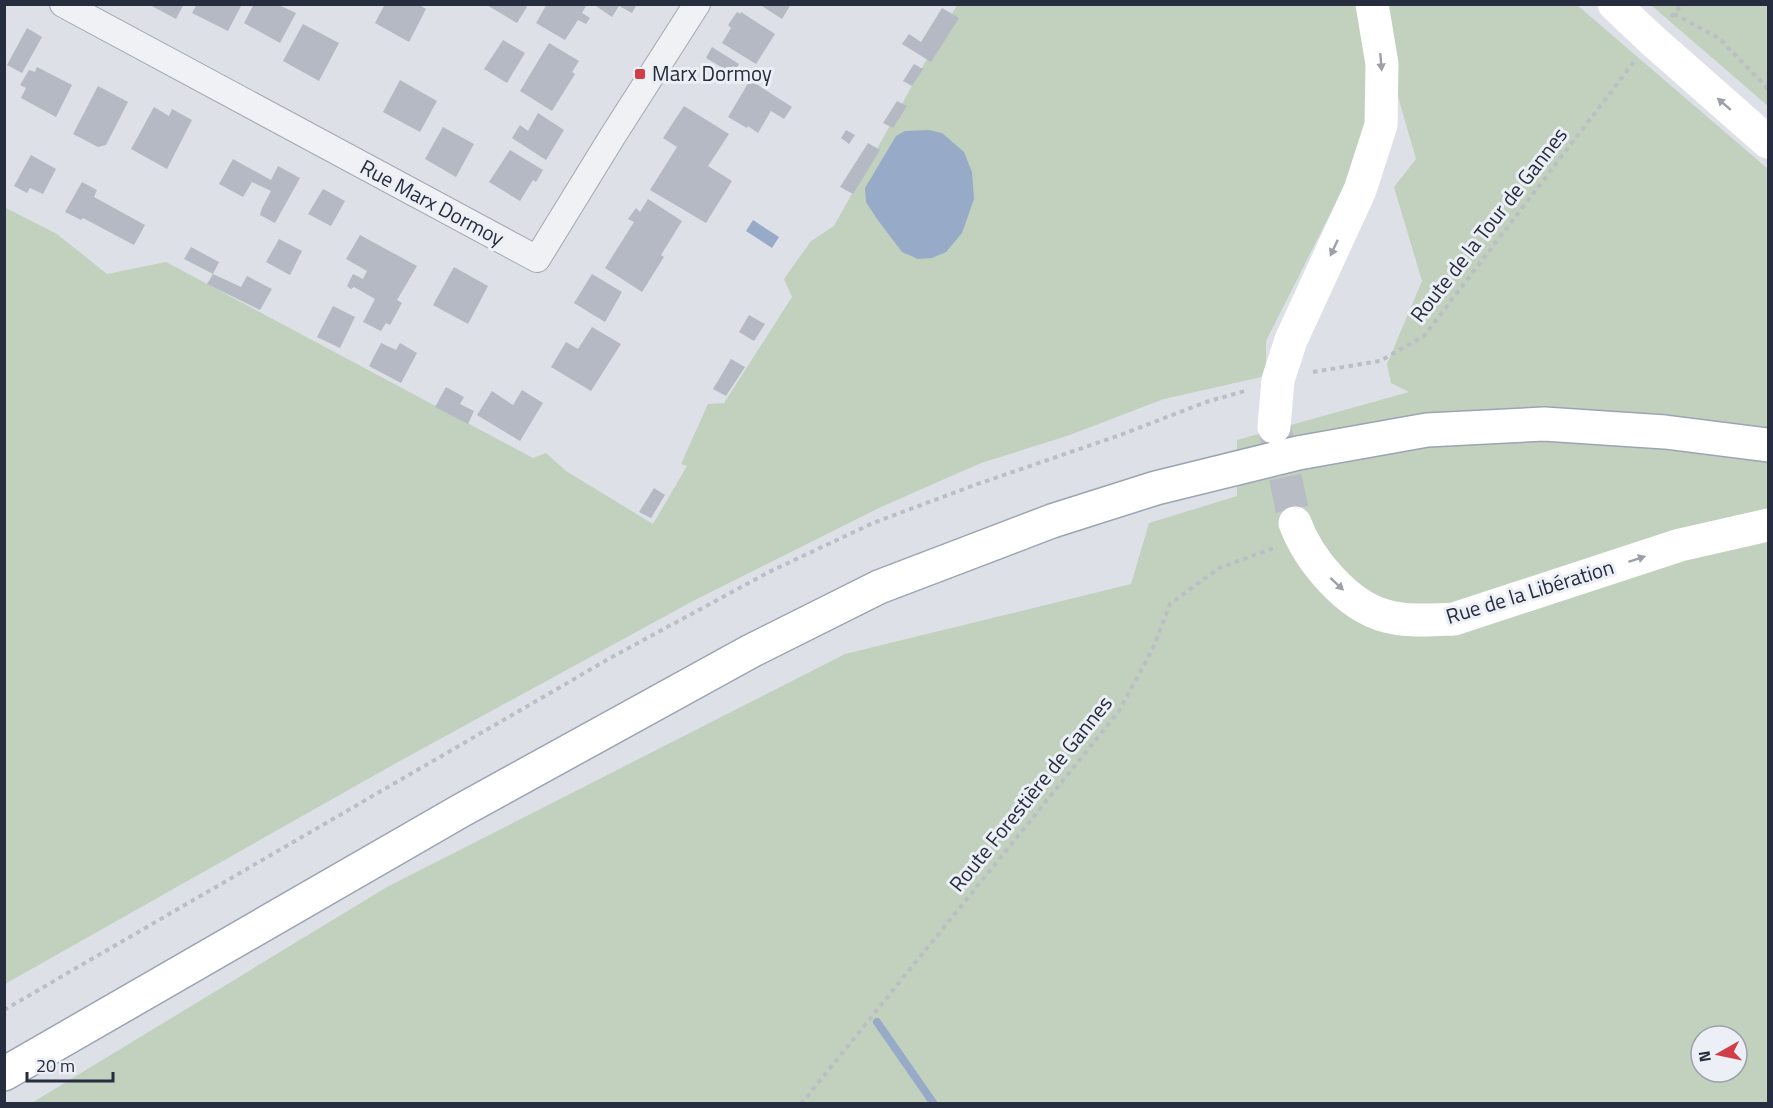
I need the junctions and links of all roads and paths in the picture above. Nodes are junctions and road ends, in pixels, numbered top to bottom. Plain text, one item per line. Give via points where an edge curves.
1 (63, 4) edge
2 (697, 4) edge
3 (1372, 4) edge
4 (1614, 4) edge
5 (1682, 4) edge
6 (1652, 40) junction
7 (1768, 89) edge
8 (1768, 142) edge
9 (1278, 380) junction
10 (1274, 427) tunnel mouth
11 (1768, 445) edge
12 (1768, 525) edge
13 (1298, 531) joint
14 (4, 1010) edge
15 (4, 1074) edge
16 (801, 1104) edge

1 - 2 street, Rue Marx Dormoy via 537,259
3 -> 9 main road via 1382,64 1381,125 1360,190 1291,340
4 - 6 main road
5 - 7 path via 1674,14 1719,38
8 -> 6 main road
6 - 9 path, Route de la Tour de Gannes via 1424,336 1380,361
9 - 10 main road
9 - 14 path, Route de la Tour de Gannes via 1206,402 873,523 769,572 612,657
11 - 15 main road via 1665,432 1544,424 1427,430 1298,453 1156,488 1052,521 879,587 751,651 462,810
13 -> 12 main road, Rue de la Libération via 1314,560 1362,606 1384,616 1417,621 1454,619 1680,545
13 - 16 path, Route Forestière de Gannes via 1219,568 1170,604 1153,648 1119,711

